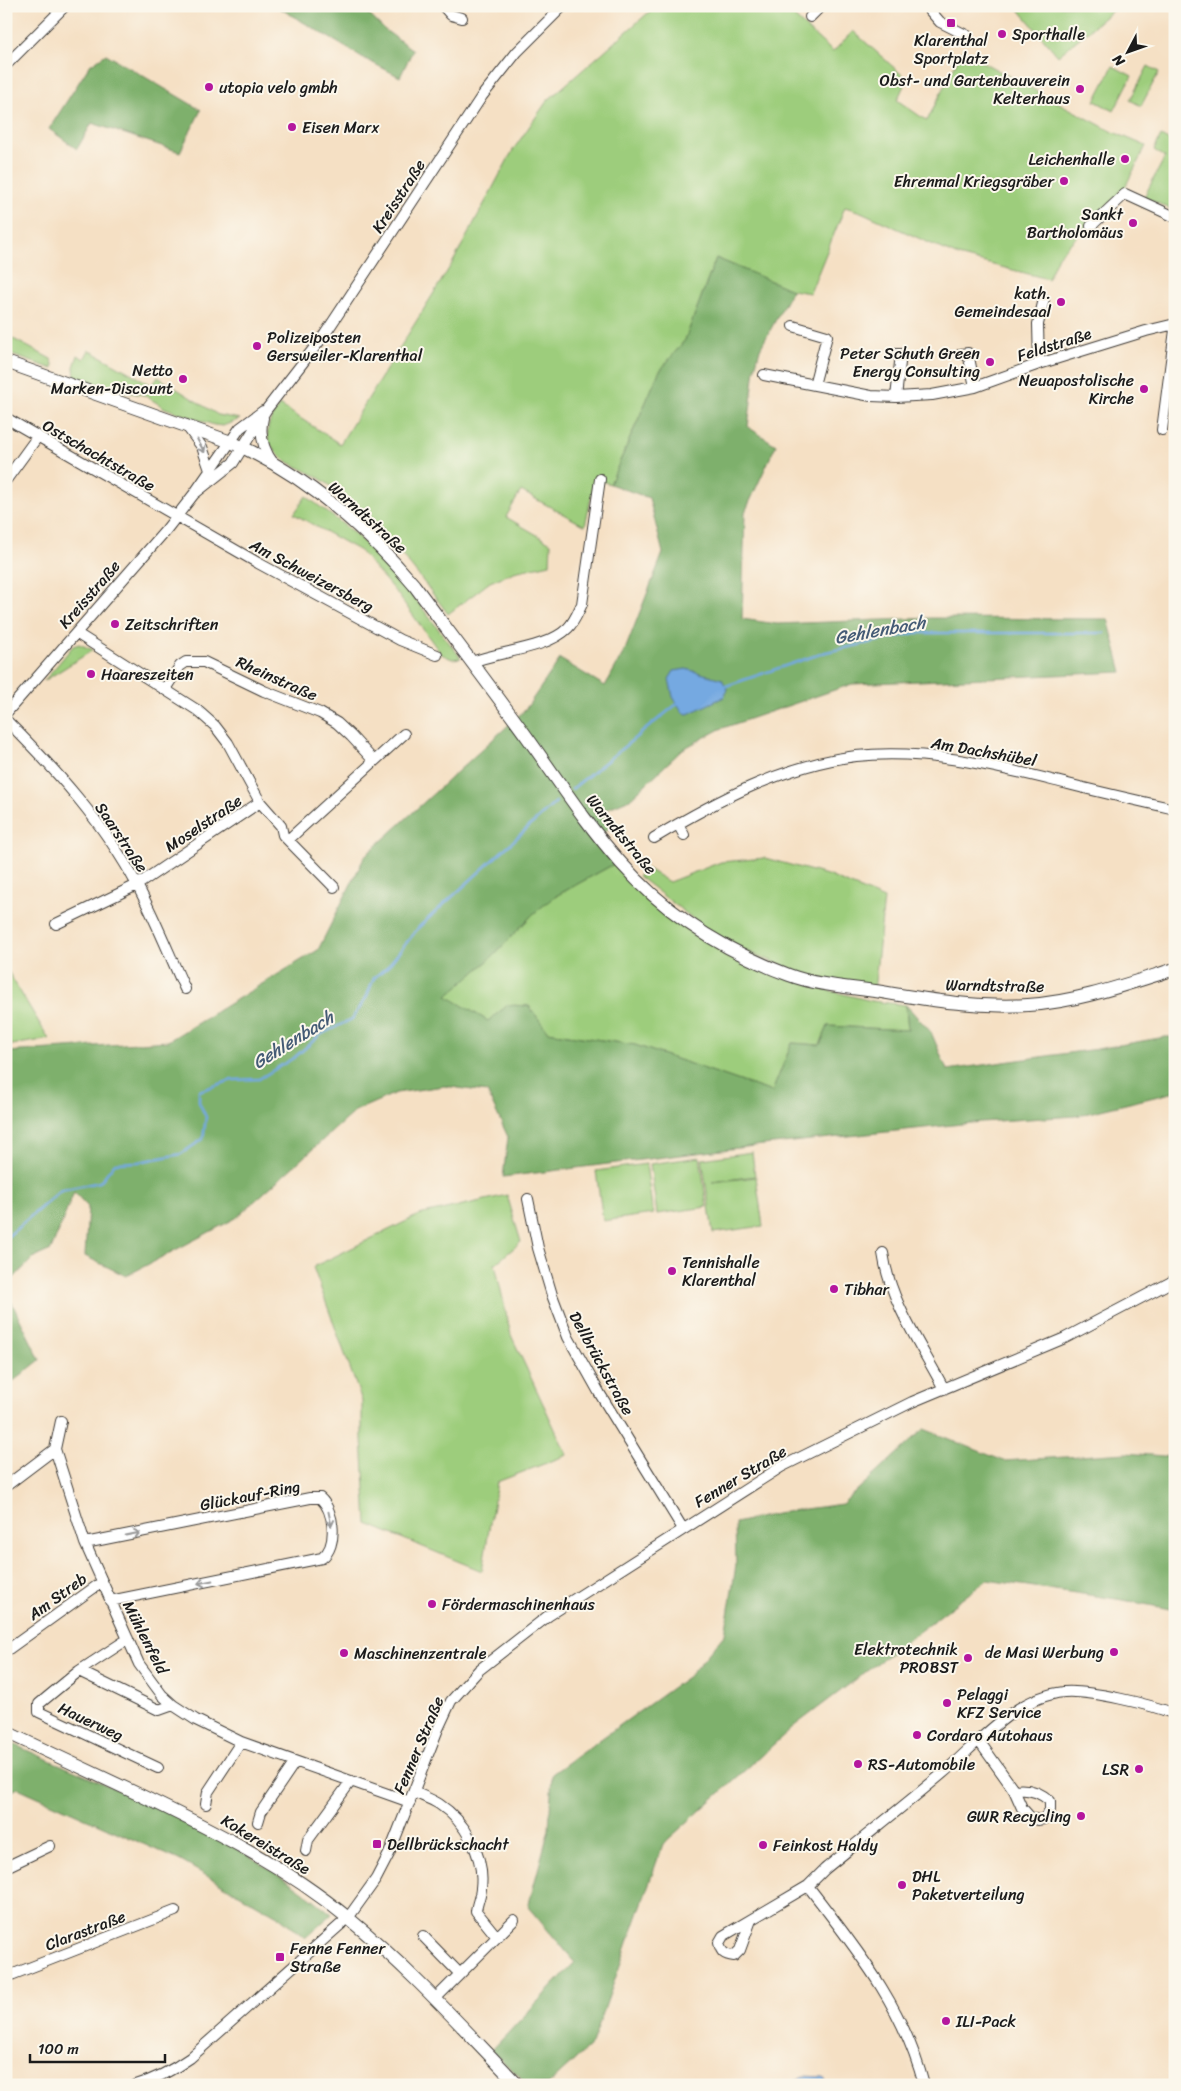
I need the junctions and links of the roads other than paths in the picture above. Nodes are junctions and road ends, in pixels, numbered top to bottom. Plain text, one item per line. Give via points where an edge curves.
1 (443, 6) edge
2 (563, 6) edge
3 (821, 6) edge
4 (926, 6) edge
5 (62, 7) edge
6 (462, 18) dead end
7 (810, 18) dead end
8 (968, 36) dead end
9 (6, 65) edge
10 (1175, 217) edge
11 (1091, 226) dead end
12 (1044, 299) dead end
13 (1175, 324) edge
14 (793, 326) dead end
15 (1175, 330) edge
16 (894, 354) dead end
17 (961, 354) dead end
18 (6, 362) edge
19 (1039, 364) junction
20 (764, 375) dead end
21 (814, 385) junction
22 (974, 387) junction
23 (896, 397) junction
24 (265, 411) junction
25 (6, 418) edge
26 (185, 425) junction
27 (1162, 430) dead end
28 (38, 436) junction
29 (237, 444) junction
30 (273, 464) junction
31 (210, 470) junction
32 (600, 479) dead end
33 (6, 480) edge
34 (194, 494) junction
35 (175, 517) junction
36 (76, 633) junction
37 (437, 655) dead end
38 (472, 662) junction
39 (165, 689) junction
40 (6, 713) edge
41 (6, 720) edge
42 (404, 734) dead end
43 (374, 761) junction
44 (260, 802) junction
45 (1175, 809) edge
46 (678, 824) junction
47 (684, 835) dead end
48 (654, 838) dead end
49 (288, 840) junction
50 (137, 885) junction
51 (334, 887) dead end
52 (56, 924) dead end
53 (1175, 969) edge
54 (185, 989) dead end
55 (528, 1199) dead end
56 (883, 1253) dead end
57 (1175, 1280) edge
58 (944, 1389) junction
59 (61, 1421) dead end
60 (55, 1449) junction
61 (6, 1486) edge
62 (683, 1528) junction
63 (86, 1543) junction
64 (102, 1582) junction
65 (110, 1601) junction
66 (128, 1639) junction
67 (6, 1651) edge
68 (79, 1671) junction
69 (173, 1705) junction
70 (1175, 1714) edge
71 (6, 1732) edge
72 (979, 1741) junction
73 (241, 1742) junction
74 (295, 1762) junction
75 (158, 1768) dead end
76 (351, 1781) junction
77 (1014, 1790) dead end
78 (412, 1797) junction
79 (206, 1804) dead end
80 (258, 1822) dead end
81 (50, 1846) dead end
82 (306, 1851) dead end
83 (6, 1868) edge
84 (808, 1886) junction
85 (175, 1910) dead end
86 (348, 1918) junction
87 (514, 1920) dead end
88 (751, 1920) dead end
89 (423, 1936) dead end
90 (497, 1937) junction
91 (460, 1974) junction
92 (6, 1977) edge
93 (439, 1995) dead end
94 (136, 2085) edge
95 (518, 2085) edge
96 (924, 2085) edge

1 - 6 street via 451,16
2 - 24 street, Kreisstraße via 517,52 482,96 330,328
3 - 7 street
4 - 8 street via 940,22
5 - 9 street
10 - 11 street via 1125,194
12 - 19 street via 1038,324
13 - 19 street, Feldstraße
14 - 21 street via 827,336
15 - 27 street
16 - 23 street via 901,354
17 - 22 street via 968,353
18 - 26 main road, Warndtstraße
19 - 22 street, Feldstraße
20 - 21 street, Feldstraße
21 - 23 street, Feldstraße via 871,396
22 - 23 street, Feldstraße via 932,395
24 - 29 street, Kreisstraße via 240,428
24 - 30 street via 261,436
25 - 28 street, Ostschachtstraße
26 - 29 main road, Warndtstraße
26 -> 31 street via 202,446
28 - 33 street
28 - 35 street, Ostschachtstraße
29 - 30 main road, Warndtstraße
29 - 31 street, Kreisstraße
29 - 34 street, Kreisstraße via 233,463
30 - 38 main road, Warndtstraße via 325,499 393,560
31 - 34 street, Kreisstraße
32 - 38 street via 582,604 577,616 568,628 545,641
34 - 35 street, Kreisstraße
35 - 36 street, Kreisstraße
35 - 37 street, Am Schweizersberg via 400,640
36 - 39 street
36 - 40 street, Kreisstraße
38 - 53 main road, Warndtstraße via 622,864 660,901 683,918 717,942 752,960 816,984 959,1004 1053,1002 1108,990
39 - 43 street, Rheinstraße via 180,666 186,662 204,662 320,713 337,723
39 - 44 street via 215,726 228,743
41 - 50 street, Saarstraße via 92,816
42 - 43 street
43 - 49 street
44 - 49 street via 281,826
44 - 50 street, Moselstraße
45 - 46 street, Am Dachshübel via 968,760 929,755 882,755 820,762 773,777 739,791
46 - 47 street
46 - 48 street, Am Dachshübel
49 - 51 street
50 - 52 street, Moselstraße
50 - 54 street, Saarstraße
55 - 62 street, Dellbrückstraße via 549,1286 568,1337
56 - 58 street via 889,1284
57 - 58 street, Fenner Straße via 1065,1338
58 - 62 street, Fenner Straße via 781,1467
59 - 60 street
60 - 61 street
60 - 63 street, Mühlenfeld
62 - 78 street, Fenner Straße via 548,1616 469,1678 444,1713
63 - 64 street, Mühlenfeld
63 -> 65 street, Glückauf-Ring via 310,1498 320,1498 325,1502 330,1515 332,1541 328,1553 322,1558
64 - 65 street, Mühlenfeld
64 - 67 street, Am Streb
65 - 66 street, Mühlenfeld
66 - 68 street, Hauerweg
66 - 69 street, Mühlenfeld via 148,1679
68 - 69 street via 159,1710
68 - 75 street, Hauerweg via 39,1704 38,1712
69 - 73 street, Mühlenfeld
70 - 72 street via 1088,1693 1063,1692 1037,1699 1016,1710
71 - 86 main road, Kokereistraße via 258,1855
72 - 77 street
72 - 84 street
73 - 74 street, Mühlenfeld
73 - 79 street via 208,1792
74 - 76 street, Mühlenfeld
74 - 80 street via 261,1812
76 - 78 street, Mühlenfeld
76 - 82 street via 308,1840
78 - 86 street, Fenner Straße via 376,1879
78 - 90 street, Mühlenfeld via 438,1803 464,1828 476,1850 481,1873 476,1911
81 - 83 street
84 - 88 street
84 - 96 street via 892,2002 910,2040
85 - 92 street, Clarastraße
86 - 94 street, Fenner Straße via 190,2058 157,2078
86 - 95 main road, Kokereistraße via 392,1957
87 - 90 street
89 - 91 street
90 - 91 street
91 - 93 street

